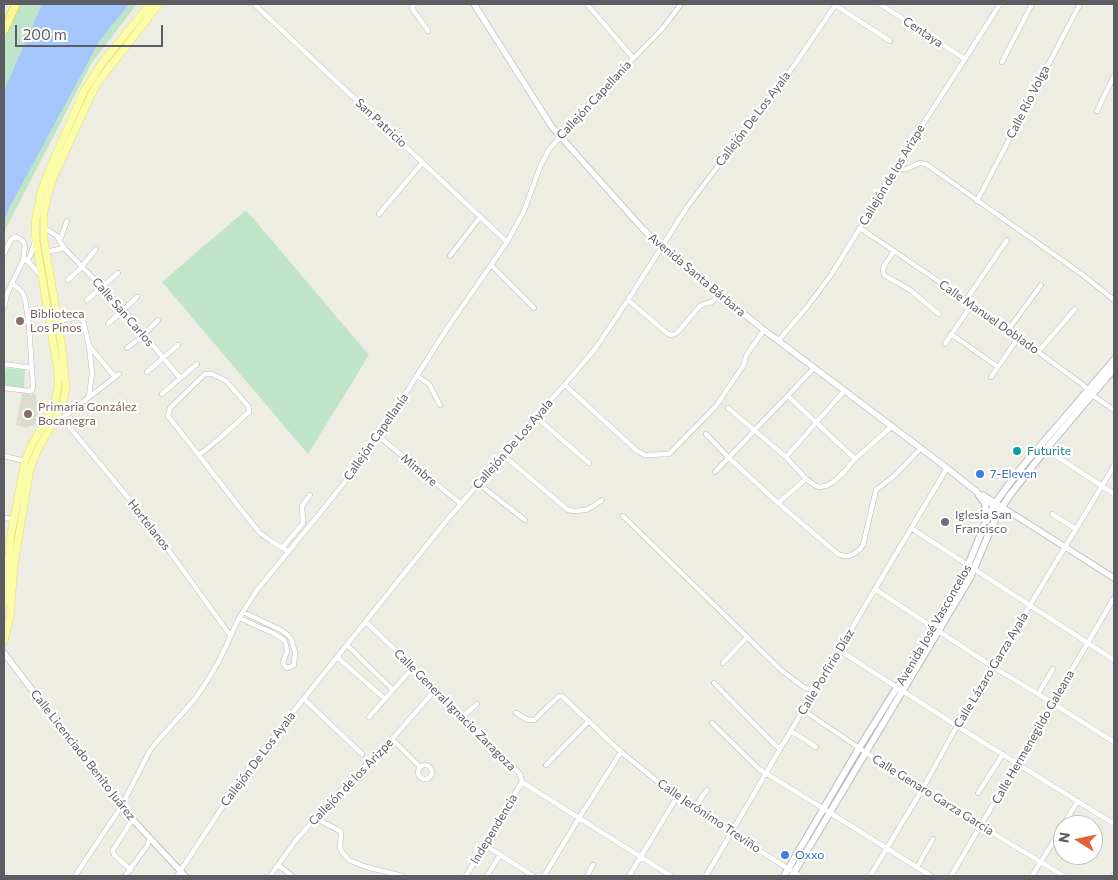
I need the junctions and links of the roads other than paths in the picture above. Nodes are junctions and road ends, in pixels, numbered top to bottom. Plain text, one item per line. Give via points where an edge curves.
1 (16, 4) edge
2 (150, 4) edge
3 (159, 4) edge
4 (254, 4) edge
5 (414, 4) edge
6 (474, 4) edge
7 (587, 4) edge
8 (681, 4) edge
9 (836, 4) edge
10 (880, 4) edge
11 (1000, 4) edge
12 (1032, 4) edge
13 (1080, 4) edge
14 (4, 30) edge
15 (428, 31) dead end
16 (890, 41) dead end
17 (634, 58) junction
18 (965, 59) junction
19 (1002, 62) dead end
20 (1114, 76) edge
21 (1097, 111) dead end
22 (560, 136) junction
23 (422, 163) junction
24 (894, 169) junction
25 (977, 200) junction
26 (379, 214) dead end
27 (480, 217) junction
28 (67, 221) dead end
29 (860, 228) junction
30 (43, 229) junction
31 (60, 240) junction
32 (1007, 240) dead end
33 (36, 241) junction
34 (507, 242) junction
35 (64, 248) junction
36 (662, 248) junction
37 (96, 249) dead end
38 (894, 251) junction
39 (45, 253) junction
40 (4, 254) edge
41 (450, 256) dead end
42 (25, 260) junction
43 (82, 266) junction
44 (492, 266) junction
45 (118, 273) dead end
46 (41, 276) junction
47 (68, 280) dead end
48 (12, 283) junction
49 (1041, 284) dead end
50 (102, 287) junction
51 (719, 294) junction
52 (137, 297) dead end
53 (87, 300) dead end
54 (628, 300) junction
55 (966, 300) junction
56 (1114, 300) edge
57 (972, 304) junction
58 (4, 307) edge
59 (534, 308) dead end
60 (123, 309) junction
61 (1075, 309) dead end
62 (938, 314) dead end
63 (158, 320) dead end
64 (58, 321) junction
65 (108, 324) dead end
66 (764, 330) junction
67 (1008, 330) junction
68 (951, 334) junction
69 (144, 335) junction
70 (1018, 338) junction
71 (778, 341) junction
72 (945, 344) dead end
73 (178, 345) dead end
74 (89, 346) junction
75 (128, 348) dead end
76 (1038, 352) junction
77 (163, 358) junction
78 (1114, 360) edge
79 (4, 364) edge
80 (197, 364) dead end
81 (998, 367) junction
82 (32, 368) junction
83 (814, 368) junction
84 (1114, 369) edge
85 (147, 372) dead end
86 (120, 374) dead end
87 (417, 376) junction
88 (115, 377) junction
89 (990, 377) dead end
90 (180, 378) junction
91 (565, 385) junction
92 (4, 388) edge
93 (844, 391) junction
94 (1090, 392) junction
95 (162, 394) dead end
96 (788, 396) junction
97 (90, 397) junction
98 (440, 405) dead end
99 (728, 408) dead end
100 (1114, 410) edge
101 (536, 417) junction
102 (59, 418) junction
103 (817, 423) junction
104 (891, 427) junction
105 (755, 431) junction
106 (706, 434) dead end
107 (377, 435) junction
108 (1043, 447) junction
109 (920, 449) junction
110 (199, 455) junction
111 (503, 455) junction
112 (4, 456) edge
113 (786, 457) junction
114 (729, 458) junction
115 (855, 459) junction
116 (24, 461) junction
117 (589, 463) dead end
118 (1114, 466) edge
119 (947, 468) junction
120 (715, 472) dead end
121 (806, 479) junction
122 (479, 484) junction
123 (1102, 485) junction
124 (978, 493) junction
125 (1114, 494) edge
126 (310, 495) dead end
127 (602, 500) dead end
128 (778, 502) junction
129 (461, 504) junction
130 (995, 504) junction
131 (1002, 508) junction
132 (1052, 514) dead end
133 (623, 516) dead end
134 (4, 518) edge
135 (14, 519) junction
136 (525, 520) dead end
137 (987, 520) junction
138 (911, 528) junction
139 (1076, 529) junction
140 (1065, 547) junction
141 (282, 548) junction
142 (289, 552) junction
143 (6, 560) edge
144 (971, 568) junction
145 (1114, 578) edge
146 (875, 588) junction
147 (1114, 598) edge
148 (4, 603) edge
149 (1030, 606) junction
150 (243, 612) junction
151 (239, 618) junction
152 (258, 622) junction
153 (366, 622) junction
154 (936, 629) junction
155 (230, 635) junction
156 (747, 637) junction
157 (4, 641) edge
158 (1088, 643) junction
159 (346, 645) junction
160 (839, 650) junction
161 (4, 653) edge
162 (337, 657) junction
163 (1114, 660) edge
164 (723, 663) dead end
165 (993, 667) junction
166 (1053, 669) dead end
167 (408, 673) dead end
168 (714, 683) dead end
169 (436, 689) junction
170 (899, 689) junction
171 (393, 690) junction
172 (816, 690) junction
173 (1038, 694) junction
174 (304, 699) junction
175 (385, 699) junction
176 (1052, 703) junction
177 (477, 704) dead end
178 (803, 710) junction
179 (516, 713) dead end
180 (369, 717) dead end
181 (462, 717) junction
182 (590, 721) junction
183 (712, 723) dead end
184 (957, 726) junction
185 (791, 730) junction
186 (392, 739) junction
187 (1114, 741) edge
188 (816, 747) dead end
189 (780, 749) junction
190 (862, 750) junction
191 (621, 752) junction
192 (362, 754) dead end
193 (1003, 754) junction
194 (1018, 764) junction
195 (546, 765) dead end
196 (420, 767) dead end
197 (766, 773) junction
198 (522, 782) junction
199 (923, 788) junction
200 (707, 790) dead end
201 (978, 793) dead end
202 (677, 797) junction
203 (1078, 801) junction
204 (121, 807) junction
205 (694, 808) junction
206 (827, 811) junction
207 (1069, 815) edge
208 (315, 818) junction
209 (579, 818) junction
210 (133, 819) junction
211 (1114, 824) edge
212 (981, 826) junction
213 (730, 832) junction
214 (150, 838) junction
215 (933, 839) dead end
216 (1053, 841) edge
217 (485, 845) junction
218 (886, 848) junction
219 (500, 855) junction
220 (641, 857) junction
221 (1040, 862) junction
222 (278, 865) junction
223 (593, 865) dead end
224 (916, 867) junction
225 (131, 870) junction
226 (793, 874) edge
227 (181, 875) edge
228 (291, 875) edge
229 (75, 876) edge
230 (125, 876) edge
231 (270, 876) edge
232 (402, 876) edge
233 (466, 876) edge
234 (488, 876) edge
235 (533, 876) edge
236 (544, 876) edge
237 (587, 876) edge
238 (629, 876) edge
239 (671, 876) edge
240 (706, 876) edge
241 (784, 876) edge
242 (870, 876) edge
243 (931, 876) edge
244 (952, 876) edge
245 (1032, 876) edge
246 (1064, 876) edge

1 - 14 highway
2 - 33 main road via 102,63 84,91 41,192 35,224
3 - 30 main road via 91,95 54,176
4 - 23 street, San Patricio
5 - 15 street via 412,8
6 - 22 street, Avenida Santa Bárbara
7 - 17 street
8 - 17 street, Callejón Capellanía
9 - 16 street
9 - 36 street, Callejón De Los Ayala via 793,67 696,195
10 - 18 street, Centaya
11 - 18 street, Callejón de los Arizpe
12 - 19 street
13 - 25 street, Calle Río Volga
17 - 22 street, Callejón Capellanía
18 - 24 street, Callejón de los Arizpe
20 - 21 street
22 - 34 street, Callejón Capellanía via 544,158 524,211
22 - 36 street, Avenida Santa Bárbara
23 - 26 street
23 - 27 street, San Patricio
24 - 25 street via 924,163
24 - 29 street, Callejón de los Arizpe
25 - 56 street
27 - 34 street, San Patricio
27 - 41 street
28 - 31 street
29 - 38 street, Calle Manuel Doblado
29 - 71 street, Callejón de los Arizpe via 817,295
30 - 31 street via 54,233
30 - 39 main road
31 - 35 street, Calle San Carlos
32 - 55 street
33 - 42 street
33 - 46 main road
34 - 44 street, Callejón Capellanía
35 - 39 street
35 - 43 street, Calle San Carlos
36 - 51 street, Avenida Santa Bárbara
36 - 54 street, Callejón De Los Ayala
37 - 43 street
38 - 55 street, Calle Manuel Doblado
38 - 62 street via 884,266 884,275 910,290
39 - 64 main road
40 - 42 street via 13,238 20,238 24,244
42 - 46 street
42 - 48 street
43 - 47 street
43 - 50 street, Calle San Carlos
44 - 59 street
44 - 87 street, Callejón Capellanía
45 - 50 street
46 - 116 main road via 58,387 50,413
48 - 58 street
48 - 82 street via 25,299
49 - 67 street
50 - 53 street
50 - 60 street, Calle San Carlos
51 - 54 street via 712,302 700,306 672,335
51 - 66 street, Avenida Santa Bárbara
52 - 60 street
54 - 91 street, Callejón De Los Ayala via 595,349
55 - 57 street, Calle Manuel Doblado
57 - 67 street, Calle Manuel Doblado
57 - 68 street
60 - 65 street
60 - 69 street, Calle San Carlos
61 - 76 street
63 - 69 street
64 - 74 street via 81,318
64 - 102 main road via 66,387
66 - 71 street, Avenida Santa Bárbara
66 - 91 street via 716,406 669,454 645,455 637,451
67 - 70 street, Calle Manuel Doblado
68 - 72 street
68 - 81 street
69 - 75 street
69 - 77 street, Calle San Carlos
70 - 76 street, Calle Manuel Doblado
70 - 81 street
71 - 83 street, Avenida Santa Bárbara
73 - 77 street
74 - 88 street
74 - 97 street
76 - 94 street, Calle Manuel Doblado
77 - 85 street
77 - 90 street, Calle San Carlos
78 - 94 main road, Avenida José Vasconcelos
79 - 82 street
80 - 90 street
81 - 89 street
82 - 92 street via 32,390
83 - 93 street, Avenida Santa Bárbara
83 - 96 street
84 - 94 main road, Avenida José Vasconcelos
86 - 88 street
87 - 98 street via 429,384
87 - 107 street, Callejón Capellanía
88 - 97 street
90 - 95 street
91 - 101 street, Callejón De Los Ayala
93 - 103 street
93 - 104 street, Avenida Santa Bárbara
94 - 100 street, Calle Manuel Doblado
94 - 108 main road, Avenida José Vasconcelos
96 - 103 street
96 - 105 street
97 - 102 street
99 - 105 street
101 - 111 street, Callejón De Los Ayala
101 - 117 street
102 - 155 street, Hortelanos via 149,523
102 - 157 main road via 37,451 30,469
103 - 113 street
103 - 115 street
104 - 109 street, Avenida Santa Bárbara
104 - 115 street
105 - 113 street
105 - 114 street
106 - 114 street
107 - 129 street, Mimbre
107 - 142 street, Callejón Capellanía
108 - 123 street
108 - 130 main road, Avenida José Vasconcelos via 1021,468
108 - 131 main road, Avenida José Vasconcelos
109 - 119 street, Avenida Santa Bárbara
109 - 128 street via 876,490 863,544 849,556 838,554
110 - 110 street via 168,413 206,374 212,374 226,381 250,409
110 - 141 street via 259,532
111 - 122 street, Callejón De Los Ayala
111 - 127 street via 568,510 586,510
112 - 116 street
113 - 121 street
114 - 120 street
114 - 128 street
115 - 121 street via 826,486 816,486
116 - 135 main road
118 - 123 street, Calle Lázaro Garza Ayala
119 - 124 street, Avenida Santa Bárbara
119 - 138 street, Calle Porfirio Díaz
121 - 128 street
122 - 129 street, Callejón De Los Ayala
122 - 136 street
123 - 125 street
123 - 139 street, Calle Lázaro Garza Ayala
124 - 130 street, Avenida Santa Bárbara
124 - 137 main road via 985,503
126 - 141 street via 302,506 303,523
129 - 153 street, Callejón De Los Ayala
130 - 131 street, Avenida Santa Bárbara
130 - 137 main road, Avenida José Vasconcelos
131 - 140 street, Avenida Santa Bárbara
131 - 144 main road, Avenida José Vasconcelos
132 - 139 street
133 - 156 street
134 - 135 street
135 - 143 main road
137 - 144 main road, Avenida José Vasconcelos
138 - 144 street
138 - 146 street, Calle Porfirio Díaz
139 - 140 street, Calle Lázaro Garza Ayala
140 - 145 street, Avenida Santa Bárbara
140 - 149 street, Calle Lázaro Garza Ayala
141 - 142 street
142 - 150 street, Callejón Capellanía
143 - 148 main road
144 - 149 street
144 - 154 main road, Avenida José Vasconcelos
146 - 154 street
146 - 160 street, Calle Porfirio Díaz
147 - 158 street, Calle Hermenegildo Galeana
149 - 158 street
149 - 165 street, Calle Lázaro Garza Ayala
150 - 151 street, Callejón Capellanía
150 - 152 street
151 - 152 street
151 - 155 street, Callejón Capellanía
152 - 152 street via 284,640 287,652 283,664 291,667 295,652 291,639 285,632
153 - 159 street, Callejón De Los Ayala
153 - 169 street, Calle General Ignacio Zaragoza
154 - 165 street
154 - 170 main road, Avenida José Vasconcelos
155 - 204 street, Callejón Capellanía via 195,699 149,752
156 - 164 street
156 - 172 street via 792,679 804,688
158 - 163 street
158 - 176 street, Calle Hermenegildo Galeana
159 - 162 street, Callejón De Los Ayala
159 - 171 street
160 - 170 street
160 - 172 street, Calle Porfirio Díaz
161 - 204 street, Calle Licenciado Benito Juárez
162 - 174 street, Callejón De Los Ayala
162 - 175 street
165 - 173 street
165 - 184 street, Calle Lázaro Garza Ayala
166 - 173 street
167 - 171 street
168 - 189 street
169 - 181 street, Calle General Ignacio Zaragoza
169 - 186 street, Callejón de los Arizpe
170 - 184 street
170 - 190 main road, Avenida José Vasconcelos
171 - 175 street
172 - 178 street, Calle Porfirio Díaz
173 - 176 street
174 - 192 street
174 - 227 street, Callejón De Los Ayala via 247,770
175 - 180 street
176 - 187 street
176 - 194 street, Calle Hermenegildo Galeana
177 - 181 street
178 - 185 street, Calle Porfirio Díaz
178 - 190 street, Calle Genaro Garza Garcia
179 - 182 street, Calle Jerónimo Treviño via 528,720 536,719 561,695
181 - 198 street, Calle General Ignacio Zaragoza via 521,775
182 - 191 street, Calle Jerónimo Treviño
182 - 195 street
183 - 197 street
184 - 193 street
184 - 199 street, Calle Lázaro Garza Ayala
185 - 188 street
185 - 189 street, Calle Porfirio Díaz
186 - 196 street
186 - 208 street, Callejón de los Arizpe
189 - 197 street, Calle Porfirio Díaz
190 - 199 street, Calle Genaro Garza Garcia
190 - 206 main road, Avenida José Vasconcelos
191 - 202 street, Calle Jerónimo Treviño
191 - 209 street
193 - 194 street
193 - 201 street
194 - 203 street
194 - 212 street, Calle Hermenegildo Galeana
197 - 206 street
197 - 213 street, Calle Porfirio Díaz
198 - 209 street, Calle General Ignacio Zaragoza
198 - 217 street, Independencia
199 - 212 street, Calle Genaro Garza Garcia
199 - 218 street, Calle Lázaro Garza Ayala
200 - 205 street
202 - 205 street, Calle Jerónimo Treviño
202 - 220 street
203 - 207 street
203 - 211 street
204 - 210 street, Calle Licenciado Benito Juárez
204 - 229 street, Callejón Capellanía
205 - 213 street, Calle Jerónimo Treviño
206 - 218 street
206 - 226 main road, Avenida José Vasconcelos
208 - 222 street, Callejón de los Arizpe
208 - 232 street via 340,831 340,847 349,860
209 - 220 street, Calle General Ignacio Zaragoza
209 - 236 street
210 - 214 street, Calle Licenciado Benito Juárez
210 - 225 street via 113,850
212 - 221 street, Calle Genaro Garza Garcia
212 - 244 street, Calle Hermenegildo Galeana
213 - 226 street, Calle Jerónimo Treviño
213 - 240 street, Calle Porfirio Díaz
214 - 225 street
214 - 227 street, Calle Licenciado Benito Juárez
215 - 224 street
216 - 221 street
217 - 219 street
217 - 233 street, Independencia
218 - 224 street
218 - 242 street, Calle Lázaro Garza Ayala
219 - 234 street
219 - 235 street
220 - 238 street
220 - 239 street, Calle General Ignacio Zaragoza
221 - 245 street
221 - 246 street, Calle Genaro Garza Garcia
222 - 228 street
222 - 231 street, Callejón de los Arizpe
223 - 237 street
224 - 243 street
225 - 230 street
226 - 241 main road, Avenida José Vasconcelos

